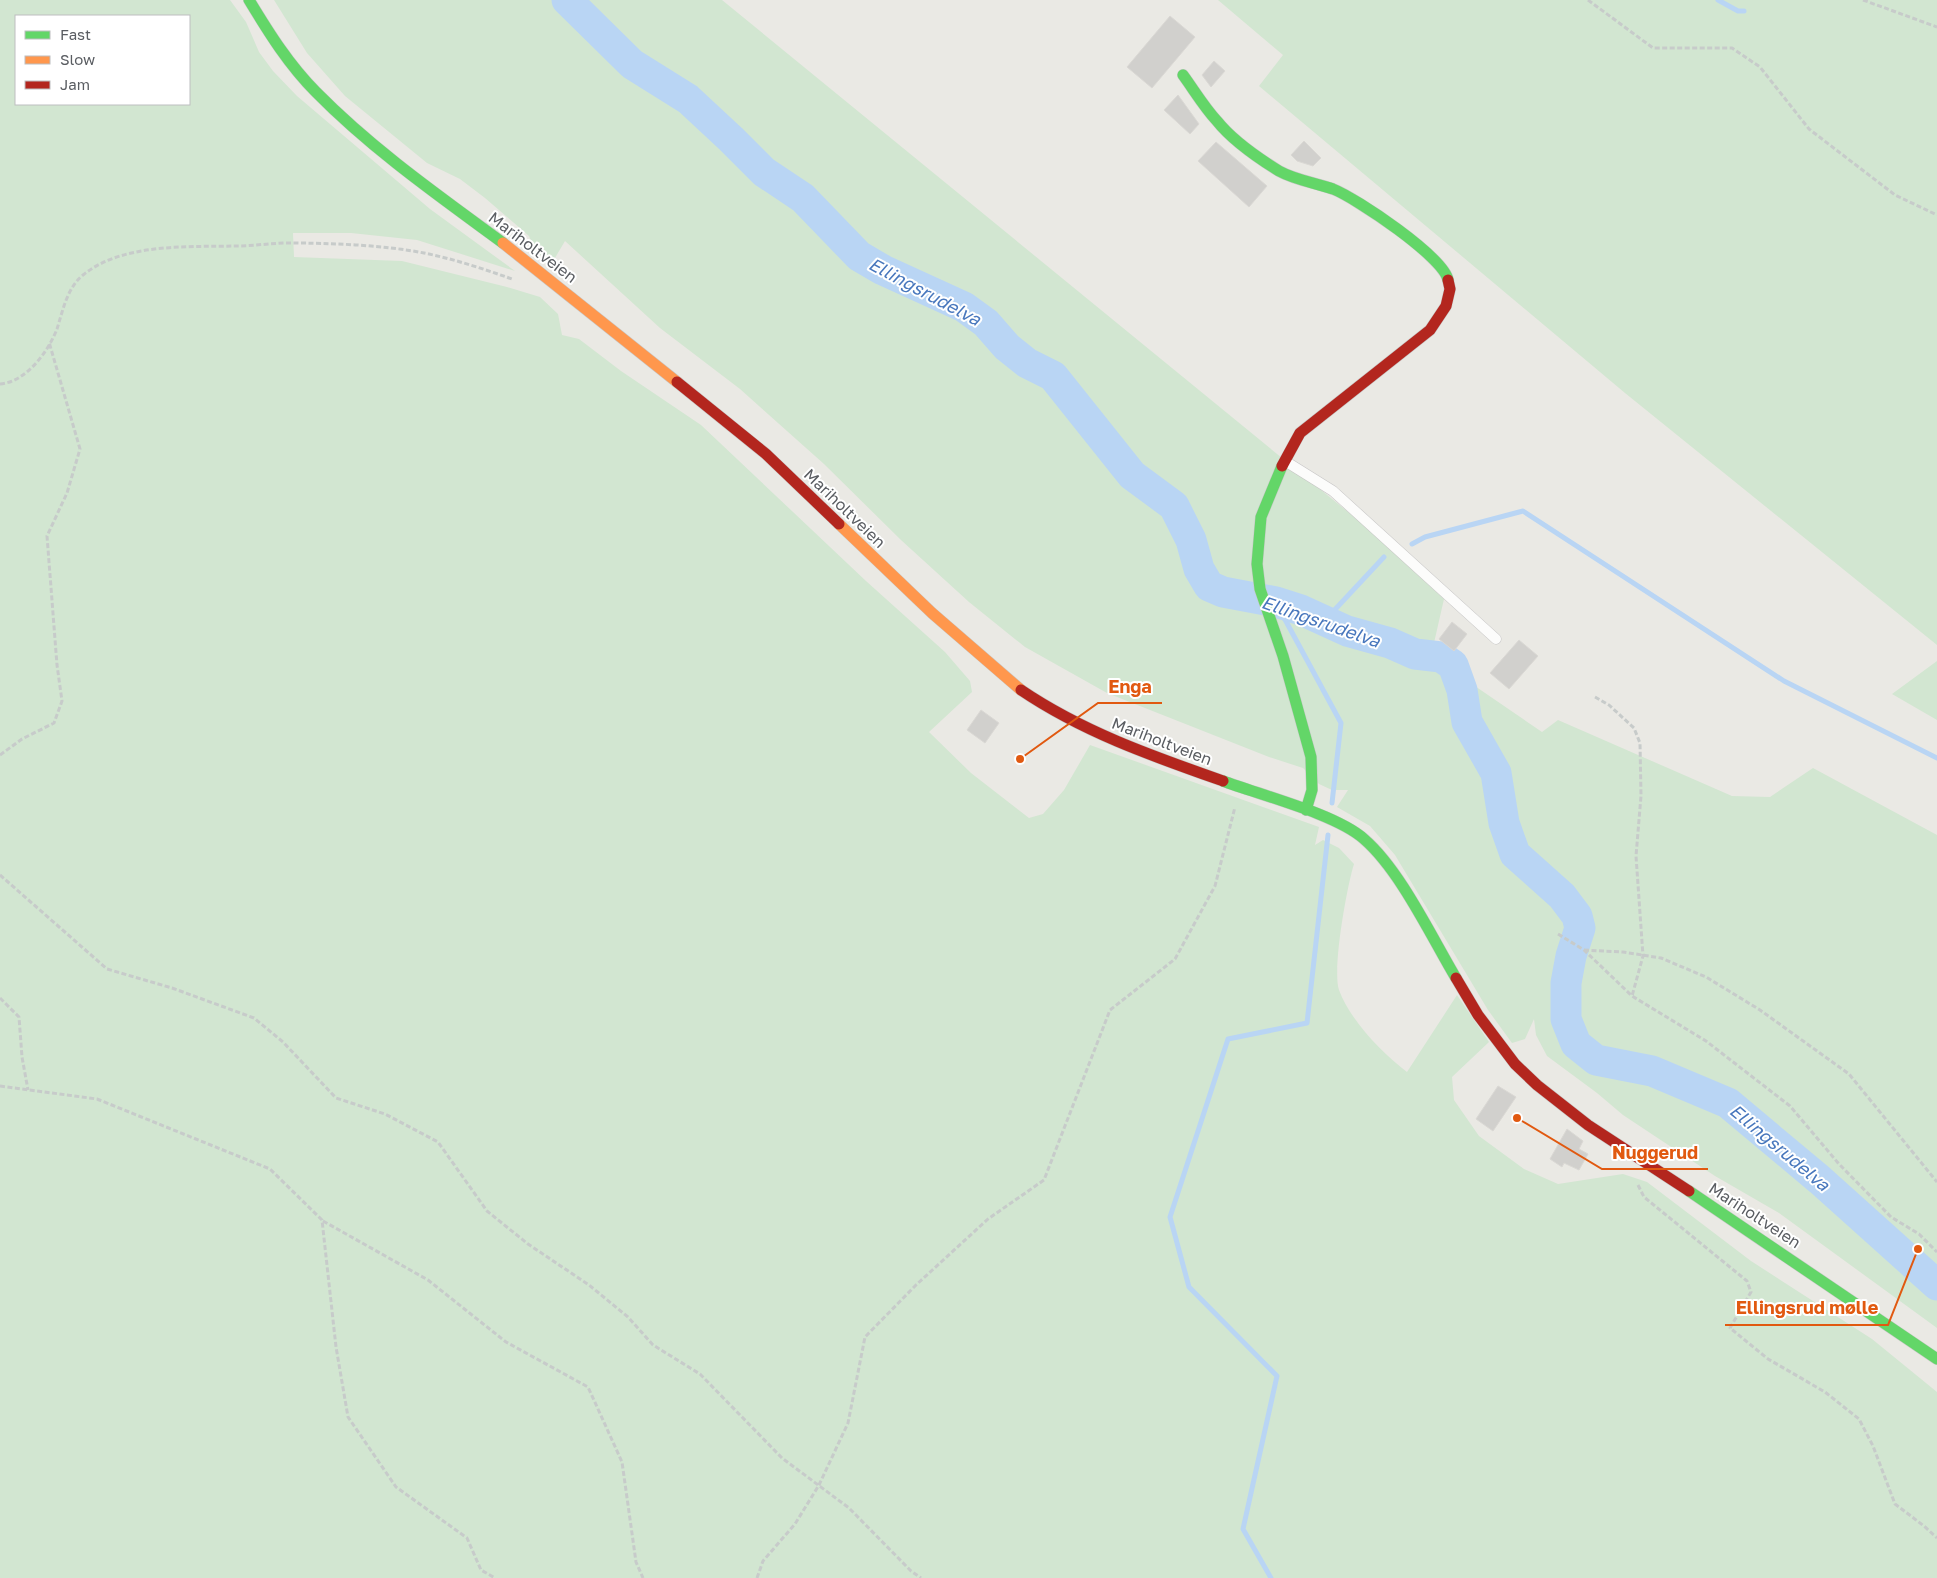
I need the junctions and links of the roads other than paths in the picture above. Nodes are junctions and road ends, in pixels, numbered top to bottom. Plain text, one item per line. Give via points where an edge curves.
1 (248, 0) edge
2 (1184, 75) dead end
3 (1284, 461) junction
4 (1496, 639) dead end
5 (1306, 810) junction
6 (1937, 1359) edge

1 - 5 street, Mariholtveien via 278,47 316,92 395,163 543,273 766,454 932,614 1009,682 1034,701 1082,727 1140,752
2 - 3 street via 1217,122 1240,143 1281,172 1335,190 1362,205 1427,252 1447,274 1450,289 1446,306 1430,330 1300,433
3 - 4 lane via 1333,491
3 - 5 street via 1262,517 1257,564 1260,589 1283,656 1311,757 1312,790
5 - 6 street, Mariholtveien via 1363,838 1390,867 1478,1015 1516,1064 1537,1085 1588,1125 1809,1270

